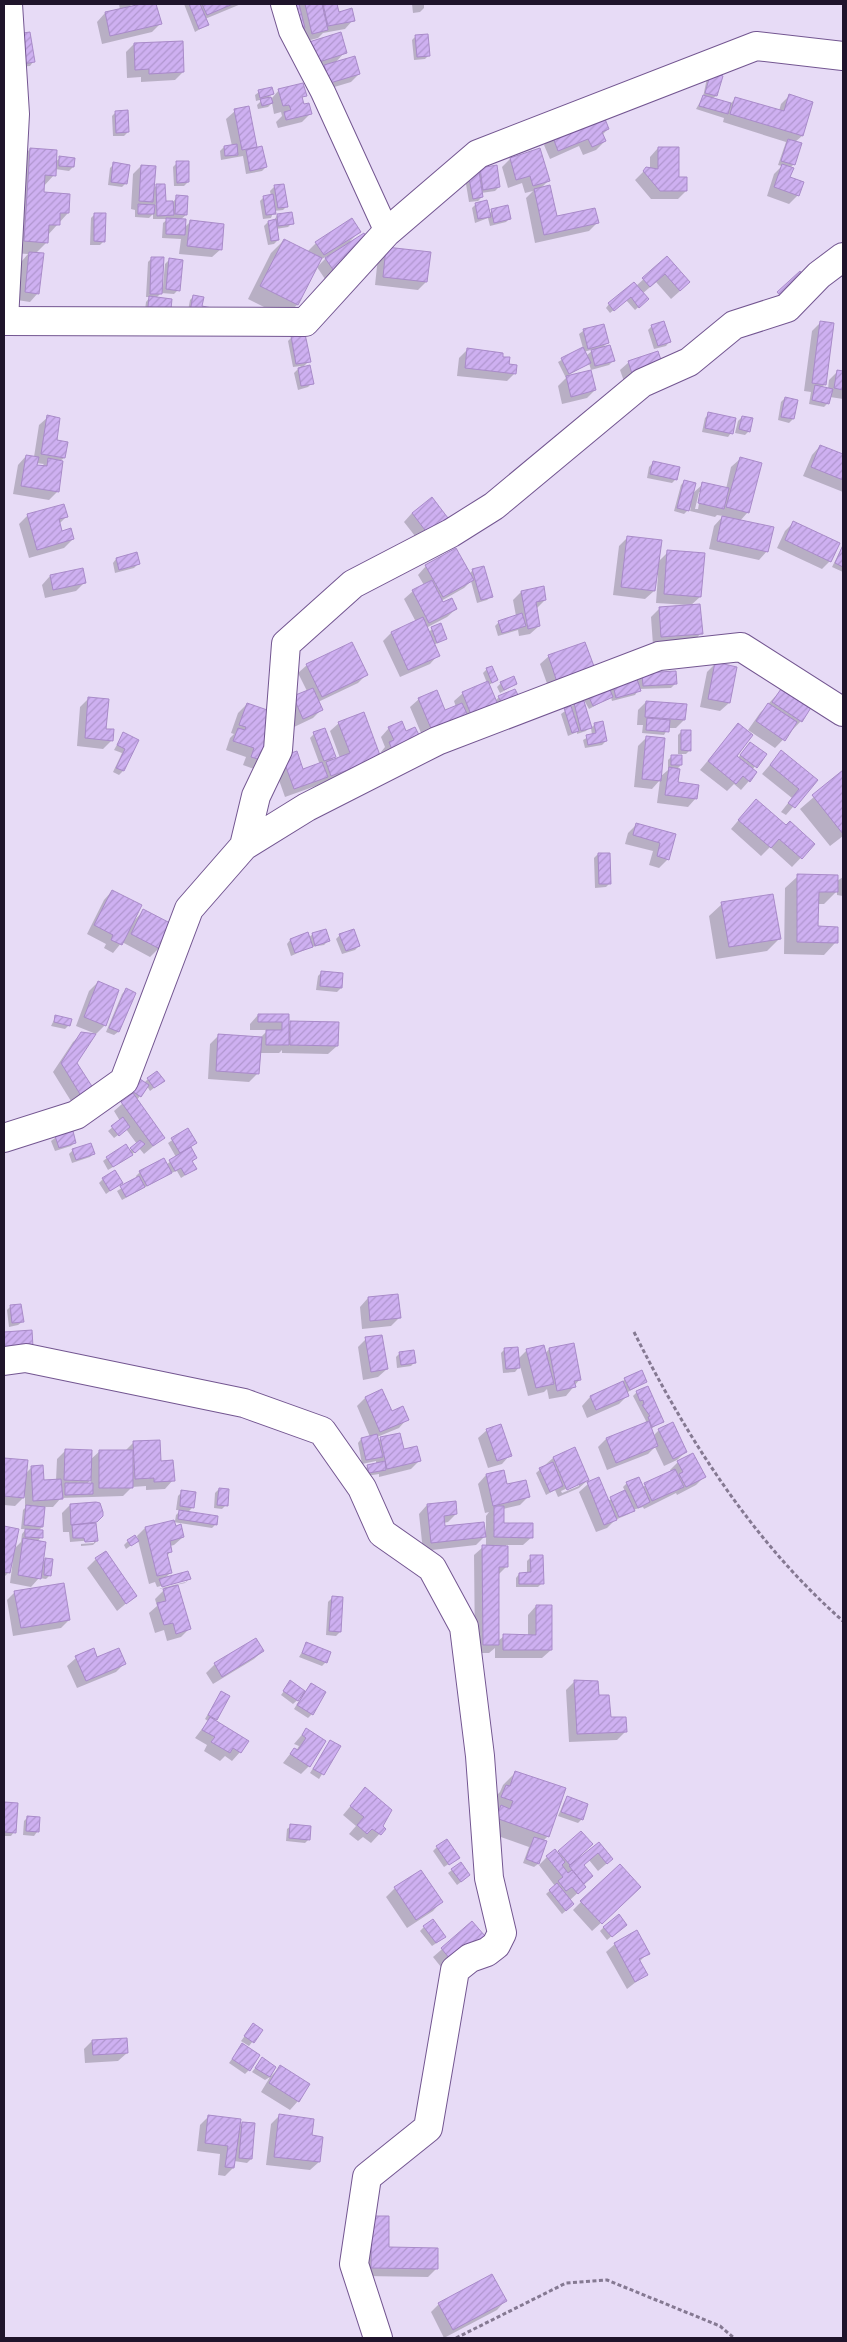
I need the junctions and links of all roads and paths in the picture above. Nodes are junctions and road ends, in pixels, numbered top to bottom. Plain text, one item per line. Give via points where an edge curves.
1 (10, 4) edge
2 (283, 4) edge
3 (843, 56) edge
4 (387, 232) junction
5 (843, 256) edge
6 (5, 321) edge
7 (843, 712) edge
8 (244, 846) junction
9 (4, 1138) edge
10 (634, 1332) dead end
11 (4, 1361) edge
12 (843, 1621) edge
13 (378, 2338) edge
14 (456, 2338) edge
15 (734, 2338) edge

1 - 6 street via 17,114
2 - 4 street via 291,31 323,92
3 - 4 street via 756,46 478,154
4 - 6 street via 305,322
5 - 8 street via 787,308 734,325 689,362 642,383 494,506 353,584 286,644 278,750 256,796
7 - 8 street via 741,647 659,656 438,741 307,807
8 - 9 street via 189,909 124,1081 76,1115
10 - 12 path via 661,1387 721,1482 784,1562
11 - 13 street via 26,1358 244,1403 322,1431 362,1488 382,1533 432,1568 464,1627 480,1756 490,1878 502,1934 487,1952 470,1958 455,1970 428,2128 368,2177 354,2264
14 - 15 path via 566,2283 607,2280 720,2326

